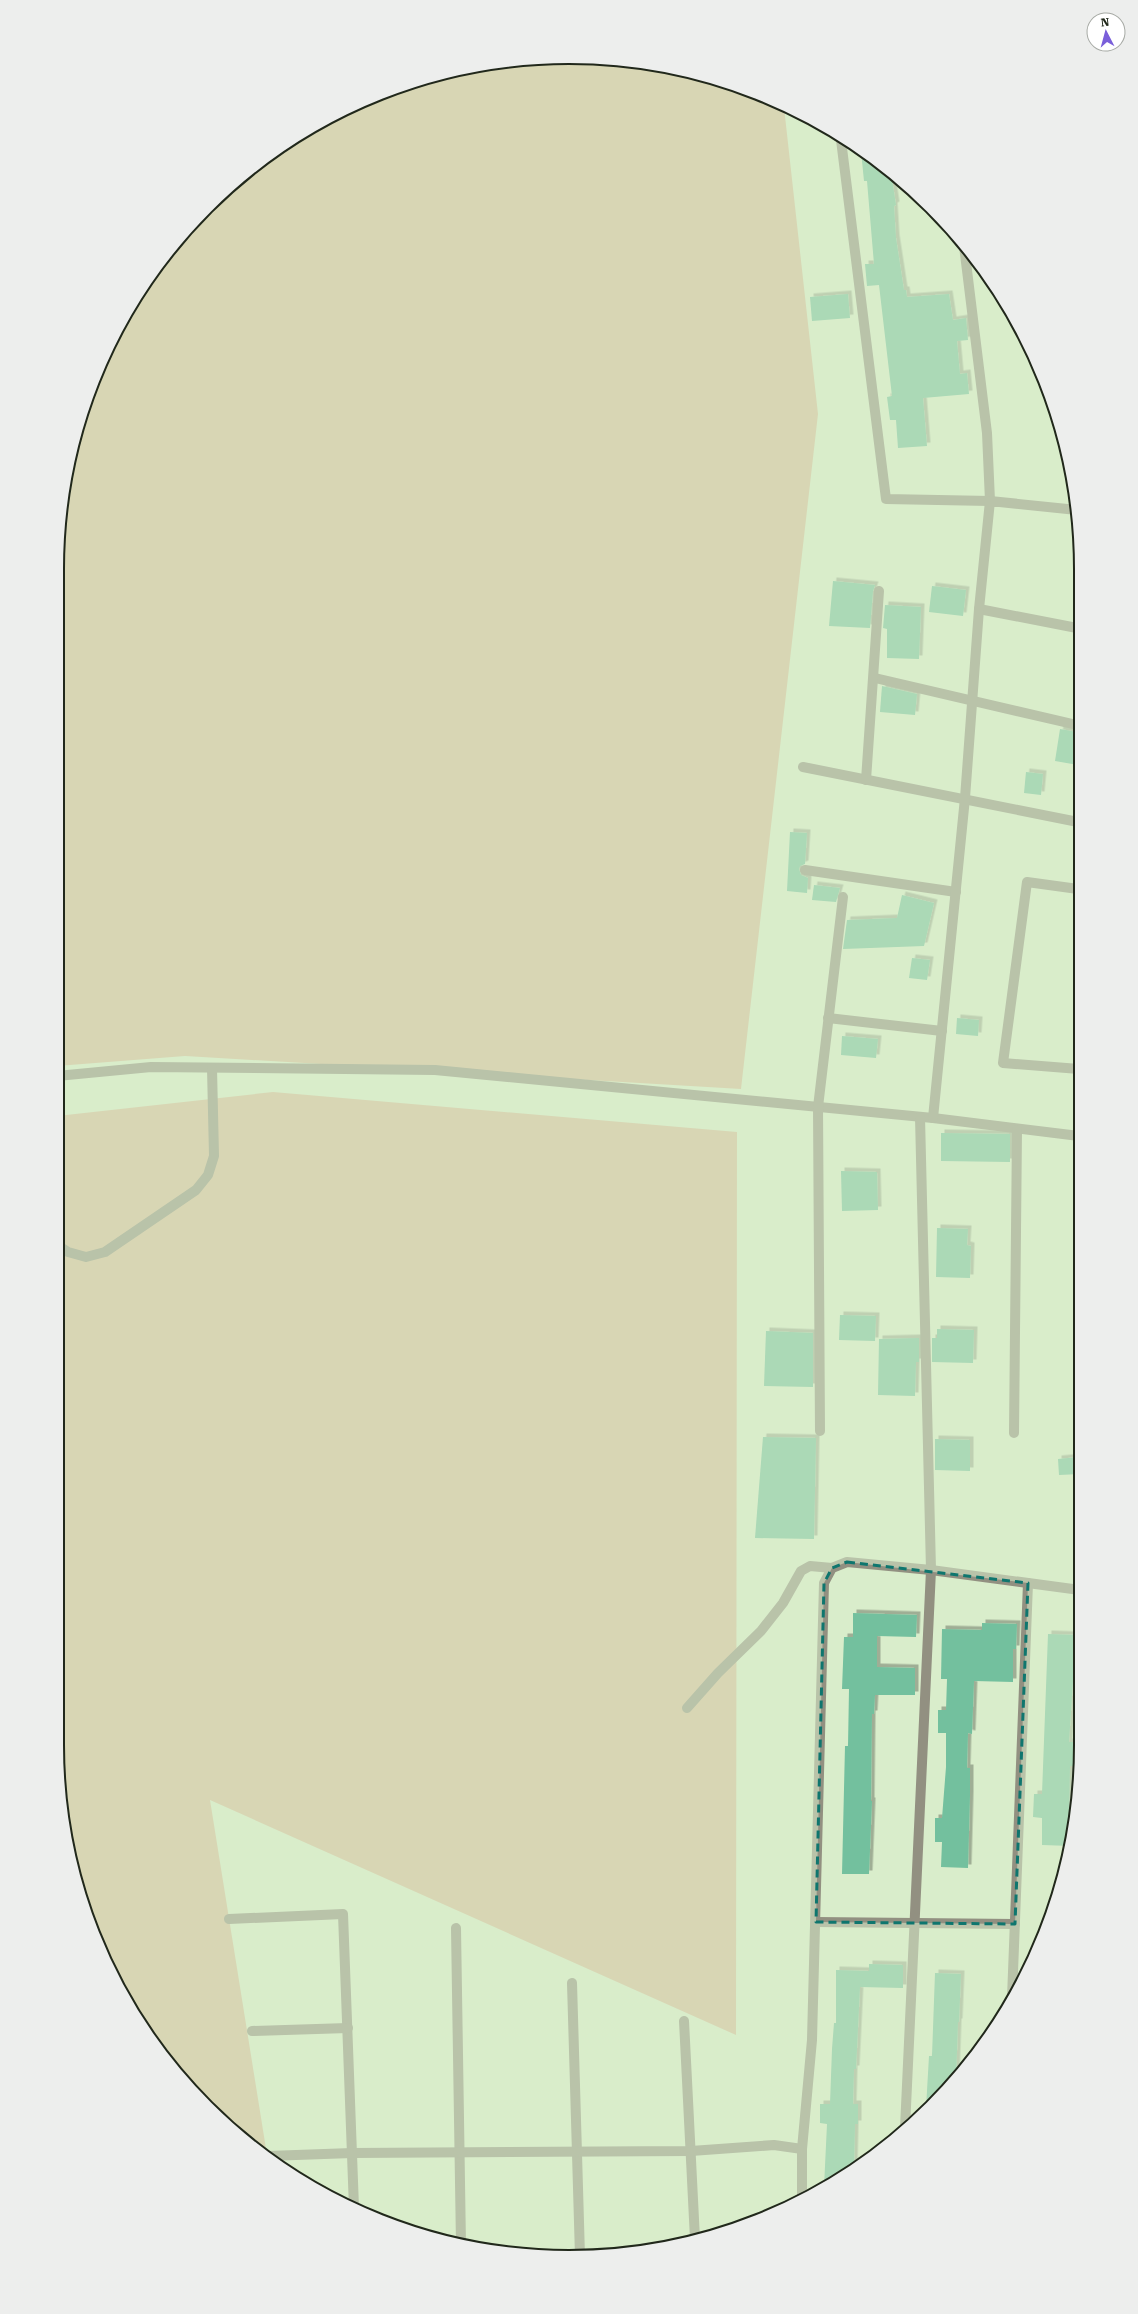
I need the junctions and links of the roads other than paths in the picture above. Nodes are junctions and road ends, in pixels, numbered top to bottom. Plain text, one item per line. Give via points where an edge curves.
1 (841, 144) edge
2 (965, 256) edge
3 (990, 501) junction
4 (1071, 509) edge
5 (879, 591) dead end
6 (979, 610) junction
7 (1074, 627) edge
8 (874, 678) junction
9 (973, 700) junction
10 (1074, 724) edge
11 (803, 767) dead end
12 (866, 780) junction
13 (965, 798) junction
14 (1074, 821) edge
15 (805, 870) dead end
16 (1074, 888) edge
17 (956, 892) junction
18 (843, 897) dead end
19 (828, 1018) junction
20 (942, 1031) junction
21 (212, 1068) junction
22 (1074, 1069) edge
23 (64, 1075) edge
24 (818, 1107) junction
25 (920, 1117) junction
26 (933, 1118) junction
27 (1017, 1130) junction
28 (1074, 1136) edge
29 (64, 1249) edge
30 (820, 1431) dead end
31 (1014, 1434) dead end
32 (832, 1568) junction
33 (931, 1570) junction
34 (1028, 1583) junction
35 (1074, 1589) edge
36 (687, 1708) dead end
37 (229, 1919) dead end
38 (816, 1922) junction
39 (915, 1922) junction
40 (1014, 1924) junction
41 (456, 1928) dead end
42 (572, 1983) dead end
43 (1012, 1986) edge
44 (684, 2021) dead end
45 (348, 2028) junction
46 (252, 2031) dead end
47 (906, 2121) edge
48 (802, 2149) junction
49 (691, 2151) junction
50 (458, 2152) junction
51 (577, 2152) junction
52 (352, 2153) junction
53 (275, 2156) edge
54 (802, 2193) edge
55 (354, 2202) edge
56 (696, 2234) edge
57 (461, 2238) edge
58 (580, 2250) edge

1 - 3 street via 886,499
2 - 3 street via 987,433
3 - 4 street
3 - 6 street
5 - 8 street
6 - 7 street
6 - 9 street
8 - 9 street
8 - 12 street
9 - 10 street
9 - 13 street
11 - 12 street
12 - 13 street
13 - 14 street
13 - 17 street
15 - 17 street
16 - 22 street via 1027,882 1003,1063
17 - 20 street
18 - 19 street
19 - 20 street
19 - 24 street
20 - 26 street
21 - 23 street via 151,1067
21 - 24 street via 435,1070
21 - 29 street via 214,1156 208,1175 196,1190 105,1252 86,1257
24 - 25 street
24 - 30 street
25 - 26 street
25 - 33 street
26 - 27 street
27 - 28 street
27 - 31 street
32 - 33 street via 847,1562
32 - 36 street via 810,1566 801,1570 783,1603 761,1631
32 - 38 street via 824,1582
33 - 34 street
33 - 39 street
34 - 35 street
34 - 40 street
37 - 45 street via 343,1914
38 - 39 street
38 - 48 street via 812,2040
39 - 40 street
39 - 47 street
40 - 43 street
41 - 50 street
42 - 51 street
44 - 49 street
45 - 46 street
45 - 52 street
48 - 49 street via 774,2145
48 - 54 street
49 - 51 street
49 - 56 street
50 - 51 street
50 - 52 street
50 - 57 street
51 - 58 street
52 - 53 street
52 - 55 street

